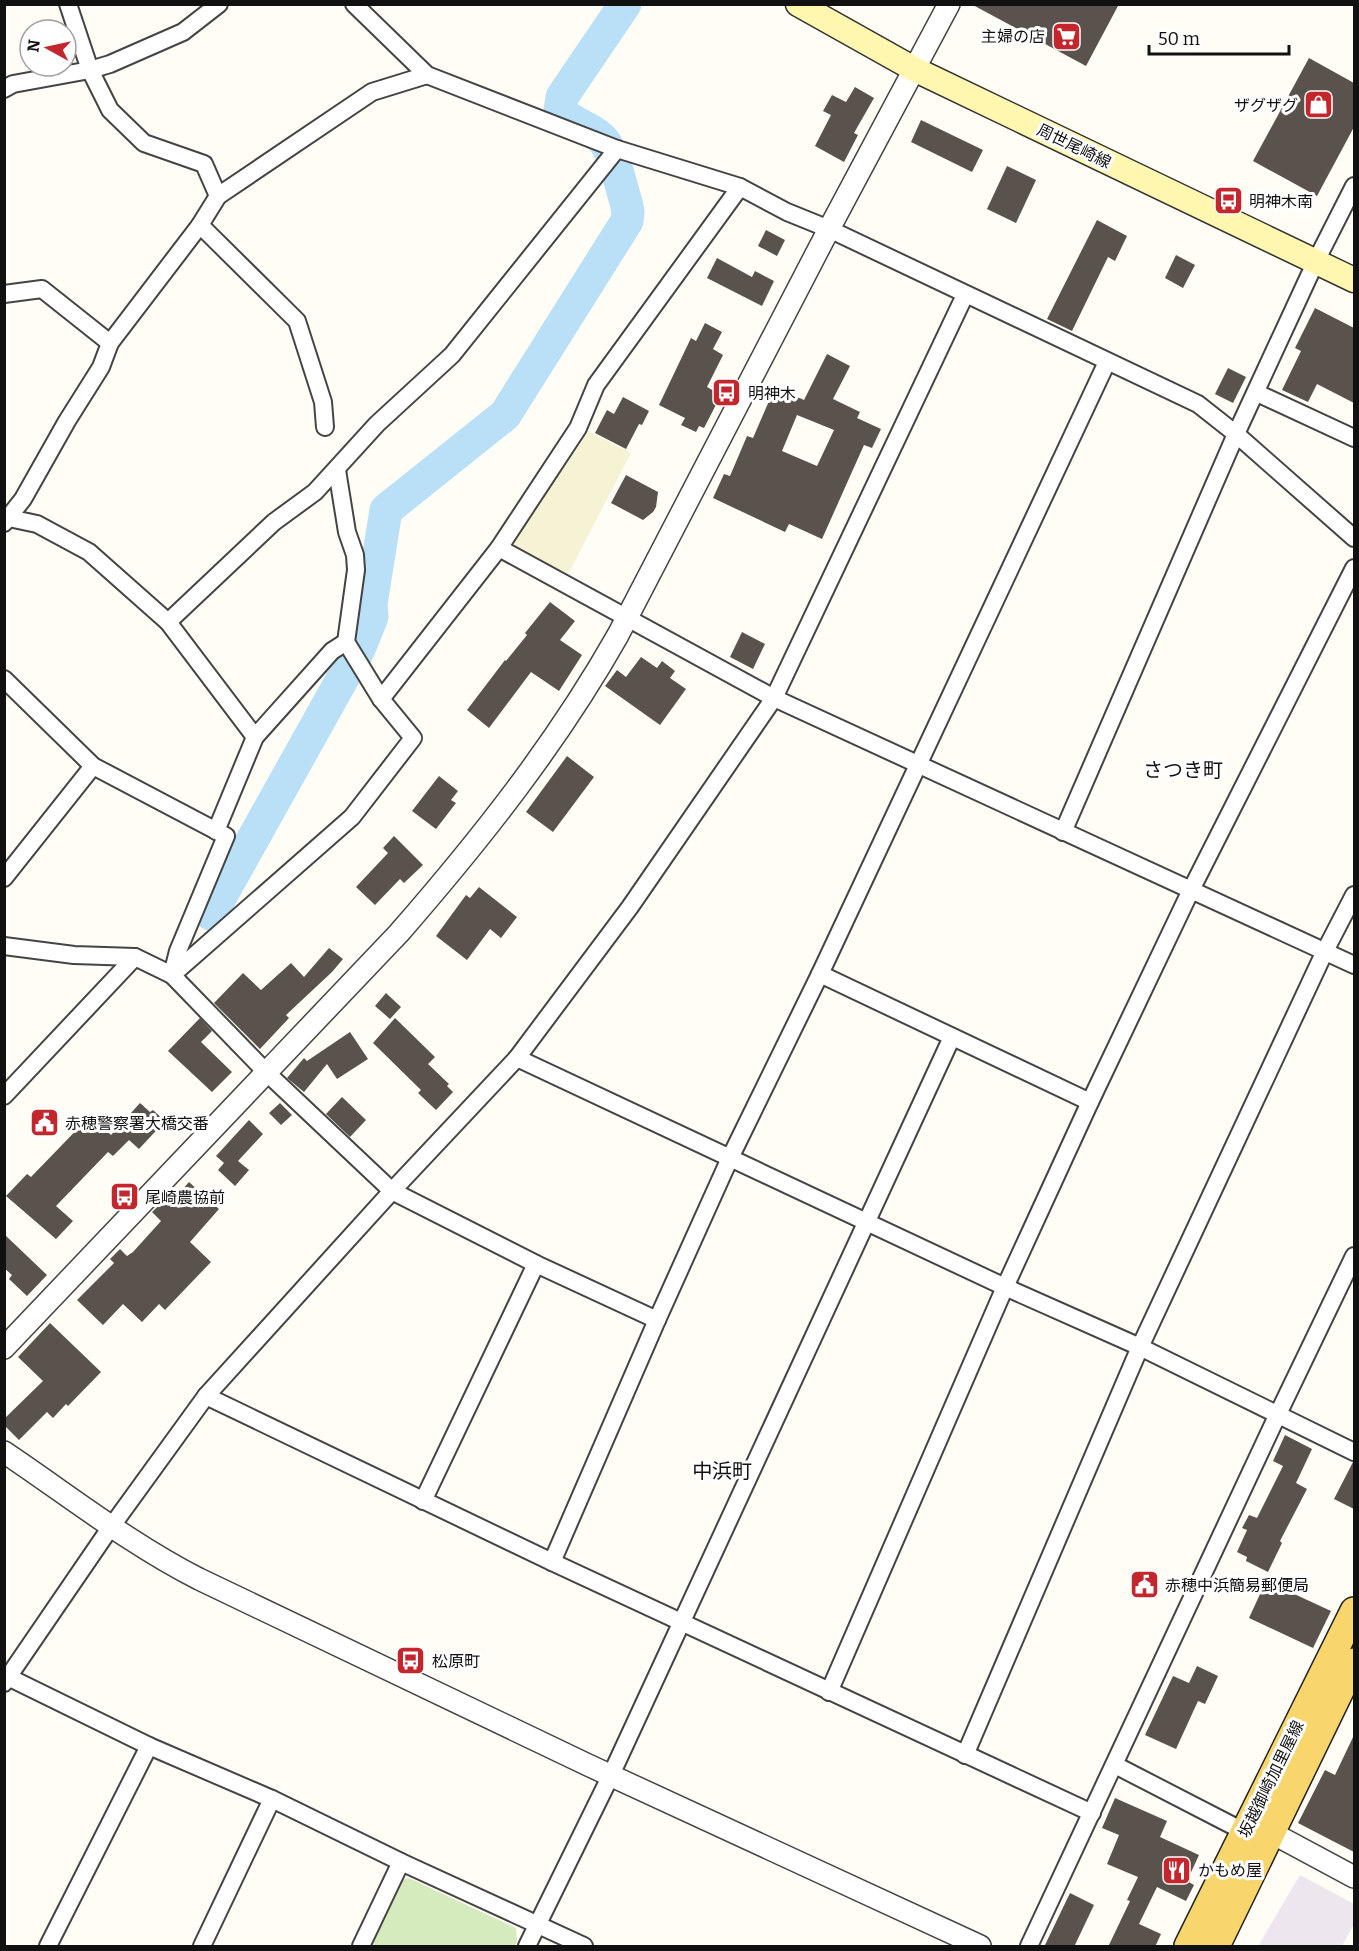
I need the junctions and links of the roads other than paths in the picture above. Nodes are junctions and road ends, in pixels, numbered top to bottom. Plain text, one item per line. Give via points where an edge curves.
1 (68, 4) edge
2 (219, 4) edge
3 (354, 4) edge
4 (798, 4) edge
5 (949, 4) edge
6 (914, 69) junction
7 (90, 70) junction
8 (427, 75) junction
9 (4, 89) edge
10 (617, 149) junction
11 (1354, 186) edge
12 (740, 187) junction
13 (218, 196) junction
14 (200, 225) junction
15 (829, 229) junction
16 (1316, 261) junction
17 (1354, 280) edge
18 (4, 294) edge
19 (966, 295) junction
20 (110, 343) junction
21 (1107, 362) junction
22 (1257, 393) junction
23 (325, 427) dead end
24 (1236, 434) junction
25 (1354, 438) edge
26 (337, 470) junction
27 (6, 520) edge
28 (1354, 538) edge
29 (499, 548) junction
30 (1354, 568) edge
31 (627, 617) junction
32 (168, 621) junction
33 (346, 642) junction
34 (4, 679) edge
35 (774, 698) junction
36 (381, 699) junction
37 (255, 737) junction
38 (917, 764) junction
39 (93, 766) junction
40 (216, 831) junction
41 (1064, 832) junction
42 (4, 878) edge
43 (1191, 890) junction
44 (1354, 895) edge
45 (4, 946) edge
46 (1325, 951) junction
47 (135, 957) junction
48 (1354, 965) edge
49 (820, 974) junction
50 (172, 975) junction
51 (952, 1037) junction
52 (517, 1058) junction
53 (266, 1072) junction
54 (4, 1096) edge
55 (1090, 1102) junction
56 (730, 1158) junction
57 (392, 1191) junction
58 (868, 1222) junction
59 (1354, 1256) edge
60 (536, 1263) junction
61 (1005, 1287) junction
62 (657, 1320) junction
63 (1140, 1347) junction
64 (4, 1348) edge
65 (206, 1396) junction
66 (1278, 1414) junction
67 (4, 1452) edge
68 (1354, 1452) edge
69 (423, 1501) junction
70 (112, 1526) junction
71 (552, 1562) junction
72 (1354, 1611) edge
73 (682, 1621) junction
74 (1354, 1662) edge
75 (5, 1679) edge
76 (830, 1692) junction
77 (149, 1746) junction
78 (965, 1755) junction
79 (1115, 1765) junction
80 (610, 1775) junction
81 (272, 1799) junction
82 (1092, 1813) junction
83 (1245, 1832) junction
84 (1272, 1833) junction
85 (401, 1862) junction
86 (1354, 1877) edge
87 (537, 1924) junction
88 (48, 1947) edge
89 (202, 1947) edge
90 (361, 1947) edge
91 (527, 1947) edge
92 (584, 1947) edge
93 (980, 1947) edge
94 (1029, 1947) edge
95 (1188, 1947) edge
96 (1216, 1947) edge

1 - 7 street
2 - 7 street via 183,32
3 - 8 street
4 - 6 main road, 周世尾崎線
5 - 6 street
6 - 15 street
6 - 16 main road, 周世尾崎線
7 - 9 street
7 - 13 street via 110,110 144,143 204,164
8 - 10 street
8 - 13 street via 372,92
10 - 12 street
10 - 26 street via 452,355 377,424
11 - 16 street
12 - 15 street
12 - 29 street via 596,385 578,428
13 - 14 street
14 - 20 street
14 - 23 street via 297,321 324,402
15 - 19 street
15 - 31 street
16 - 17 main road, 周世尾崎線
16 - 22 street
18 - 20 street via 42,289
19 - 21 street
19 - 35 street
20 - 27 street via 101,367
21 - 24 street via 1198,404
21 - 38 street
22 - 24 street
22 - 25 street
24 - 28 street
24 - 41 street
26 - 32 street via 274,522
26 - 33 street via 356,570
27 - 32 street via 37,524 89,552
29 - 31 street
29 - 36 street
30 - 43 street
31 - 35 street
31 - 53 street via 602,663 545,749 458,865
32 - 37 street
33 - 36 street
33 - 37 street via 332,651
34 - 39 street
35 - 38 street
35 - 52 street via 630,908
36 - 50 street via 413,738 352,817
37 - 40 street
38 - 41 street
38 - 49 street
39 - 40 street
39 - 42 street
40 - 50 street via 226,836 178,951
41 - 43 street
43 - 46 street
43 - 55 street
44 - 46 street
45 - 47 street via 74,956
46 - 48 street
46 - 63 street
47 - 50 street
47 - 54 street
49 - 51 street
49 - 56 street
50 - 53 street
51 - 55 street
51 - 58 street
52 - 56 street
52 - 57 street
53 - 57 street
53 - 64 street
55 - 61 street
56 - 58 street
56 - 62 street
57 - 60 street
57 - 65 street
58 - 61 street
58 - 73 street
59 - 66 street
60 - 62 street
60 - 69 street
61 - 63 street
61 - 76 street
62 - 71 street
63 - 66 street
63 - 78 street
65 - 69 street
65 - 70 street
66 - 68 street
66 - 79 street
67 - 70 street
69 - 71 street
70 - 75 street
70 - 80 street via 199,1579
71 - 73 street
72 - 83 main road, 坂越御崎加里屋線
73 - 76 street
73 - 80 street
74 - 84 main road, 坂越御崎加里屋線
75 - 77 street
76 - 78 street
77 - 81 street
77 - 88 street
78 - 82 street
79 - 82 street
79 - 83 street
80 - 87 street
80 - 93 street
81 - 85 street
81 - 89 street
82 - 94 street
83 - 84 street
83 - 95 main road, 坂越御崎加里屋線
84 - 86 street
84 - 96 main road, 坂越御崎加里屋線
85 - 87 street
85 - 90 street
87 - 91 street
87 - 92 street

